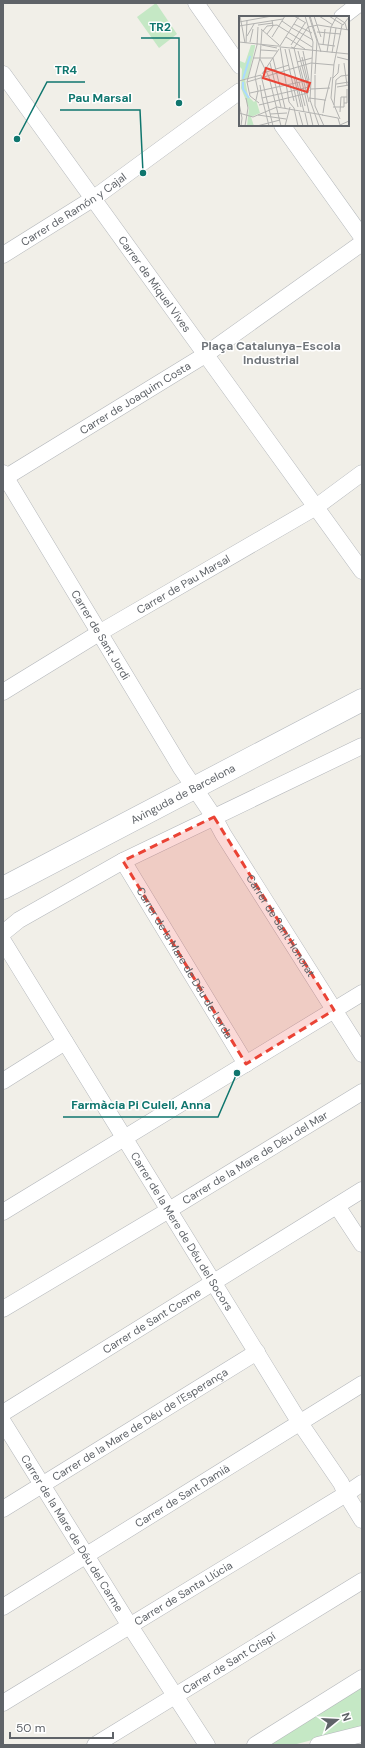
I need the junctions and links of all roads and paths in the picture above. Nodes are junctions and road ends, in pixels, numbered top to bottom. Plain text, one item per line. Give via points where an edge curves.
1 (196, 3) edge
2 (360, 3) edge
3 (343, 16) edge
4 (239, 65) edge
5 (3, 74) edge
6 (239, 93) edge
7 (283, 126) edge
8 (94, 198) junction
9 (362, 237) edge
10 (362, 243) edge
11 (3, 255) edge
12 (205, 355) junction
13 (362, 473) edge
14 (4, 476) edge
15 (316, 507) junction
16 (362, 571) edge
17 (99, 633) junction
18 (3, 692) edge
19 (362, 700) edge
20 (362, 712) edge
21 (362, 746) edge
22 (197, 792) junction
23 (214, 818) junction
24 (123, 861) junction
25 (3, 888) edge
26 (3, 901) edge
27 (3, 933) edge
28 (3, 941) edge
29 (362, 993) edge
30 (334, 1010) junction
31 (65, 1042) junction
32 (362, 1054) edge
33 (246, 1064) junction
34 (3, 1081) edge
35 (362, 1092) edge
36 (125, 1138) junction
37 (362, 1190) edge
38 (337, 1206) junction
39 (169, 1210) junction
40 (3, 1212) edge
41 (362, 1244) edge
42 (214, 1283) junction
43 (3, 1309) edge
44 (257, 1352) junction
45 (362, 1384) edge
46 (3, 1413) edge
47 (3, 1422) edge
48 (300, 1423) junction
49 (362, 1483) edge
50 (42, 1485) junction
51 (346, 1494) junction
52 (3, 1509) edge
53 (362, 1520) edge
54 (85, 1555) junction
55 (362, 1581) edge
56 (3, 1607) edge
57 (130, 1626) junction
58 (362, 1678) edge
59 (175, 1695) junction
60 (3, 1703) edge
61 (362, 1734) edge
62 (95, 1745) edge
63 (207, 1745) edge
64 (256, 1745) edge
65 (318, 1745) edge

1 - 4 street
2 - 3 street
5 - 8 street, Carrer de Miquel Vives
6 - 8 street, Carrer de Ramón y Cajal
7 - 9 street
8 - 11 street, Carrer de Ramón y Cajal
8 - 12 street, Carrer de Miquel Vives
10 - 12 street, Carrer de Joaquim Costa
12 - 14 street, Carrer de Joaquim Costa
12 - 15 street, Carrer de Miquel Vives
13 - 15 street, Carrer de Pau Marsal
14 - 17 street, Carrer de Sant Jordi
15 - 16 street, Carrer de Miquel Vives
15 - 17 street, Carrer de Pau Marsal
17 - 18 street, Carrer de Pau Marsal
17 - 22 street, Carrer de Sant Jordi
19 - 22 street, Avinguda de Barcelona
20 - 22 street, Avinguda de Barcelona
21 - 23 street
22 - 23 street, Carrer de Sant Honorat
22 - 25 street, Avinguda de Barcelona
22 - 26 street, Avinguda de Barcelona
23 - 24 street
23 - 30 street, Carrer de Sant Honorat
24 - 27 street via 19,920
24 - 33 street, Carrer de la Mare de Déu de Lorda
28 - 31 street, Carrer de la Mere de Déu del Socors
29 - 30 street
30 - 32 street, Carrer de Sant Honorat
30 - 33 street
31 - 34 street
31 - 36 street, Carrer de la Mere de Déu del Socors
33 - 36 street
35 - 39 street, Carrer de la Mare de Déu del Mar
36 - 39 street, Carrer de la Mere de Déu del Socors
36 - 40 street
37 - 38 street, Carrer de Sant Cosme
38 - 41 street
38 - 42 street, Carrer de Sant Cosme
39 - 42 street, Carrer de la Mere de Déu del Socors
39 - 43 street, Carrer de la Mare de Déu del Mar
42 - 44 street, Carrer de la Mere de Déu del Socors
42 - 46 street, Carrer de Sant Cosme
44 - 48 street, Carrer de la Mere de Déu del Socors
44 - 50 street, Carrer de la Mare de Déu de l'Esperança
45 - 48 street, Carrer de Sant Damià
47 - 50 street, Carrer de la Mare de Déu del Carme
48 - 51 street, Carrer de la Mere de Déu del Socors
48 - 54 street, Carrer de Sant Damià
49 - 51 street, Carrer de Santa Llúcia
50 - 52 street, Carrer de la Mare de Déu de l'Esperança
50 - 54 street, Carrer de la Mare de Déu del Carme
51 - 53 street, Carrer de la Mere de Déu del Socors
51 - 57 street, Carrer de Santa Llúcia
54 - 56 street, Carrer de Sant Damià
54 - 57 street, Carrer de la Mare de Déu del Carme
55 - 59 street, Carrer de Sant Crispí
57 - 59 street, Carrer de la Mare de Déu del Carme
57 - 60 street, Carrer de Santa Llúcia
58 - 64 street
59 - 62 street, Carrer de Sant Crispí
59 - 63 street, Carrer de la Mare de Déu del Carme
61 - 65 street

